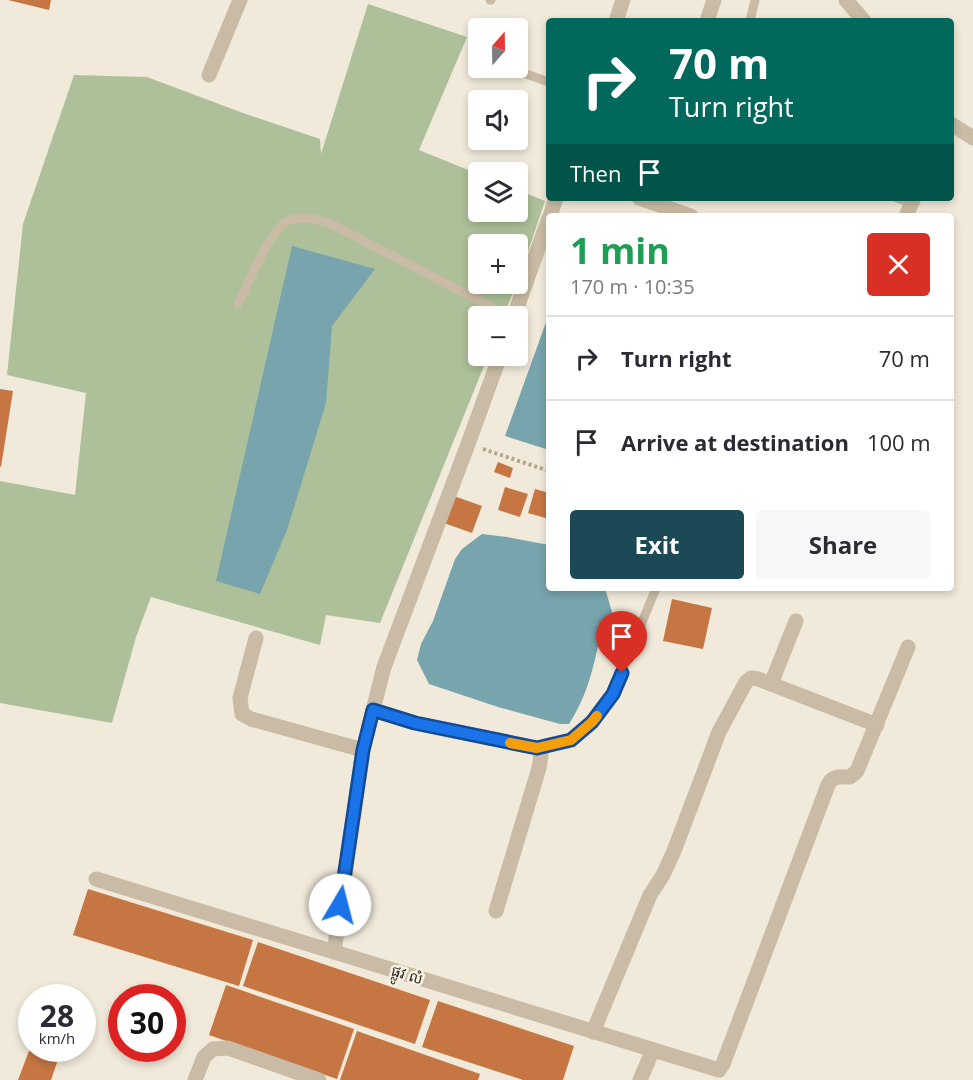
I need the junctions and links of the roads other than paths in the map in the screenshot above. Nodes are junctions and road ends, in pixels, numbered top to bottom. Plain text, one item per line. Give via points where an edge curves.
1 (240, 0) edge
2 (624, 0) edge
3 (714, 0) edge
4 (755, 0) edge
5 (846, 0) edge
6 (617, 18) edge
7 (708, 18) edge
8 (751, 18) edge
9 (861, 18) edge
10 (209, 75) dead end
11 (528, 75) edge
12 (546, 81) edge
13 (954, 126) edge
14 (973, 138) edge
15 (648, 201) edge
16 (682, 213) edge
17 (546, 225) edge
18 (238, 304) dead end
19 (490, 306) edge
20 (518, 306) edge
21 (496, 366) edge
22 (655, 591) edge
23 (796, 621) dead end
24 (256, 638) dead end
25 (908, 647) dead end
26 (771, 684) junction
27 (373, 710) junction
28 (877, 724) junction
29 (537, 748) junction
30 (363, 750) junction
31 (96, 879) dead end
32 (496, 911) dead end
33 (334, 952) junction
34 (593, 1032) junction
35 (653, 1050) junction
36 (195, 1080) edge
37 (319, 1080) edge
38 (640, 1080) edge

1 - 10 street
2 - 6 street
3 - 7 street
4 - 8 lane
5 - 9 street
11 - 12 lane
13 - 14 street
15 - 16 street
17 - 20 street
18 - 19 lane via 272,237 287,222 308,218 329,223
21 - 27 street via 384,667
22 - 29 lane via 613,694 592,722 571,740
23 - 26 street
24 - 30 street via 240,698 242,714
25 - 28 street
26 - 28 street
26 - 34 street via 751,678 746,682 719,732 674,851 650,895
27 - 29 street via 415,723
27 - 30 street
28 - 35 street, ផ្លូវ លំ via 857,771 850,777 836,776 828,785 719,1070
29 - 32 street via 541,754 539,768
30 - 33 street
31 - 33 street, ផ្លូវ លំ
33 - 34 street, ផ្លូវ លំ
34 - 35 street, ផ្លូវ លំ
35 - 38 street
36 - 37 street via 204,1058 213,1049 228,1048

